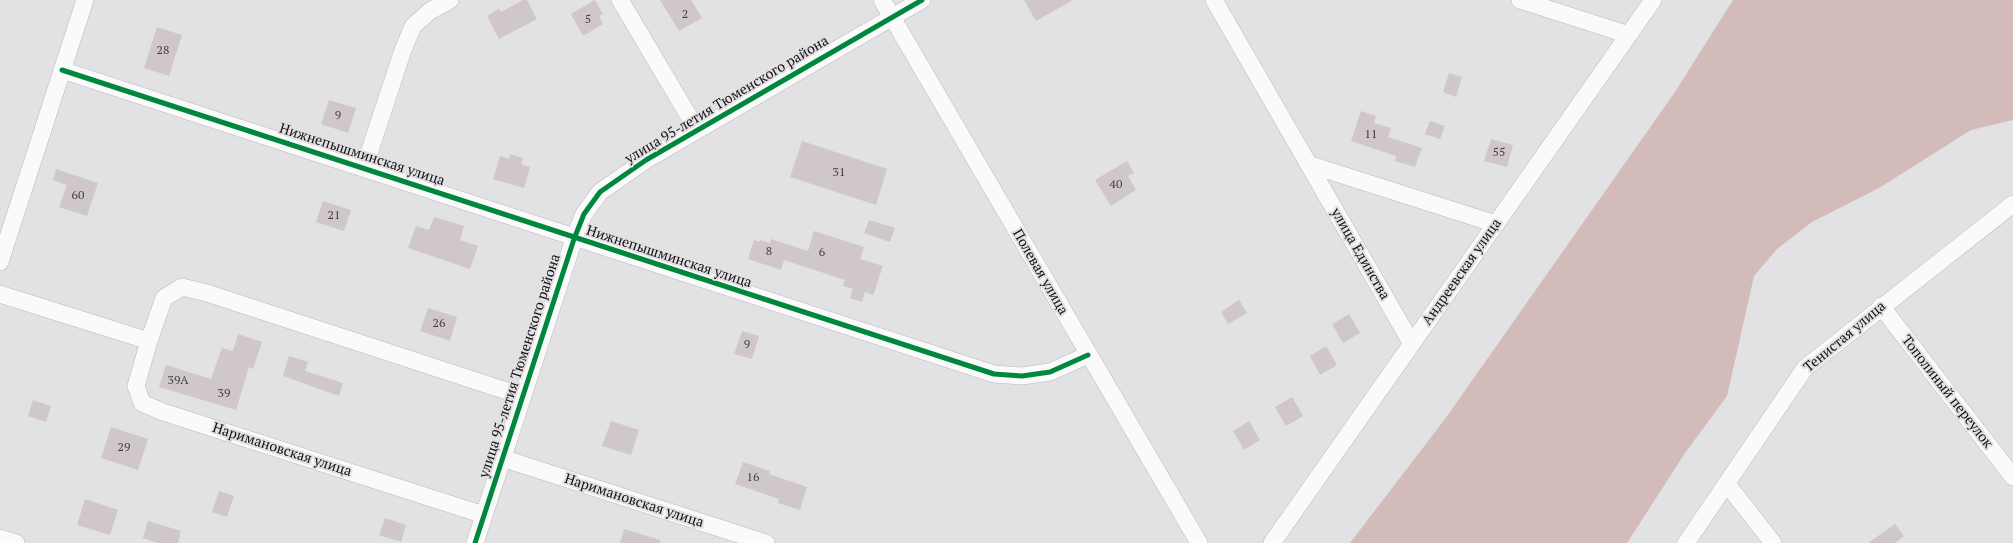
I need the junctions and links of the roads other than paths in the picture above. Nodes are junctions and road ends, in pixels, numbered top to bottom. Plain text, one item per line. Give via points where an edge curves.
1 (85, 0) edge
2 (450, 0) edge
3 (620, 0) edge
4 (882, 0) edge
5 (922, 0) edge
6 (1214, 0) edge
7 (1520, 0) edge
8 (1653, 0) edge
9 (892, 18) junction
10 (1629, 35) junction
11 (62, 70) junction
12 (697, 130) junction
13 (1308, 164) junction
14 (364, 168) junction
15 (2013, 204) edge
16 (1496, 224) junction
17 (574, 239) junction
18 (0, 262) edge
19 (0, 294) edge
20 (1881, 306) junction
21 (150, 341) junction
22 (1412, 344) junction
23 (1088, 355) junction
24 (522, 396) junction
25 (502, 458) junction
26 (2013, 477) edge
27 (1727, 484) junction
28 (484, 515) junction
29 (0, 538) edge
30 (16, 543) edge
31 (475, 543) edge
32 (766, 543) edge
33 (1199, 543) edge
34 (1272, 543) edge
35 (1686, 543) edge
36 (1773, 543) edge

1 - 11 street
2 - 14 street via 430,11 413,26 402,50
3 - 12 street
4 - 9 street, Полевая улица
5 - 9 street, улица 95-летия Тюменского района
6 - 13 street, улица Единства
7 - 10 street
8 - 10 street, Андреевская улица
9 - 12 street, улица 95-летия Тюменского района
9 - 23 street, Полевая улица
10 - 16 street, Андреевская улица
11 - 14 street, Нижнепышминская улица
11 - 18 street
12 - 17 street, улица 95-летия Тюменского района via 646,160 600,192 584,214
13 - 16 street
13 - 22 street, улица Единства
14 - 17 street, Нижнепышминская улица
15 - 20 street, Тенистая улица
16 - 22 street, Андреевская улица
17 - 23 street, Нижнепышминская улица via 994,374 1022,376 1050,372
17 - 24 street, улица 95-летия Тюменского района
19 - 21 street
20 - 26 street, Тополиный переулок
20 - 27 street, Тенистая улица via 1805,368
21 - 24 street, Наримановская улица via 164,298 182,287
21 - 28 street, Наримановская улица via 136,386 142,403 163,412
22 - 34 street, Андреевская улица
23 - 33 street, Полевая улица
24 - 25 street, улица 95-летия Тюменского района
25 - 28 street, улица 95-летия Тюменского района
25 - 32 street, Наримановская улица
27 - 35 street, Тенистая улица
27 - 36 street
28 - 31 street, улица 95-летия Тюменского района
29 - 30 street

